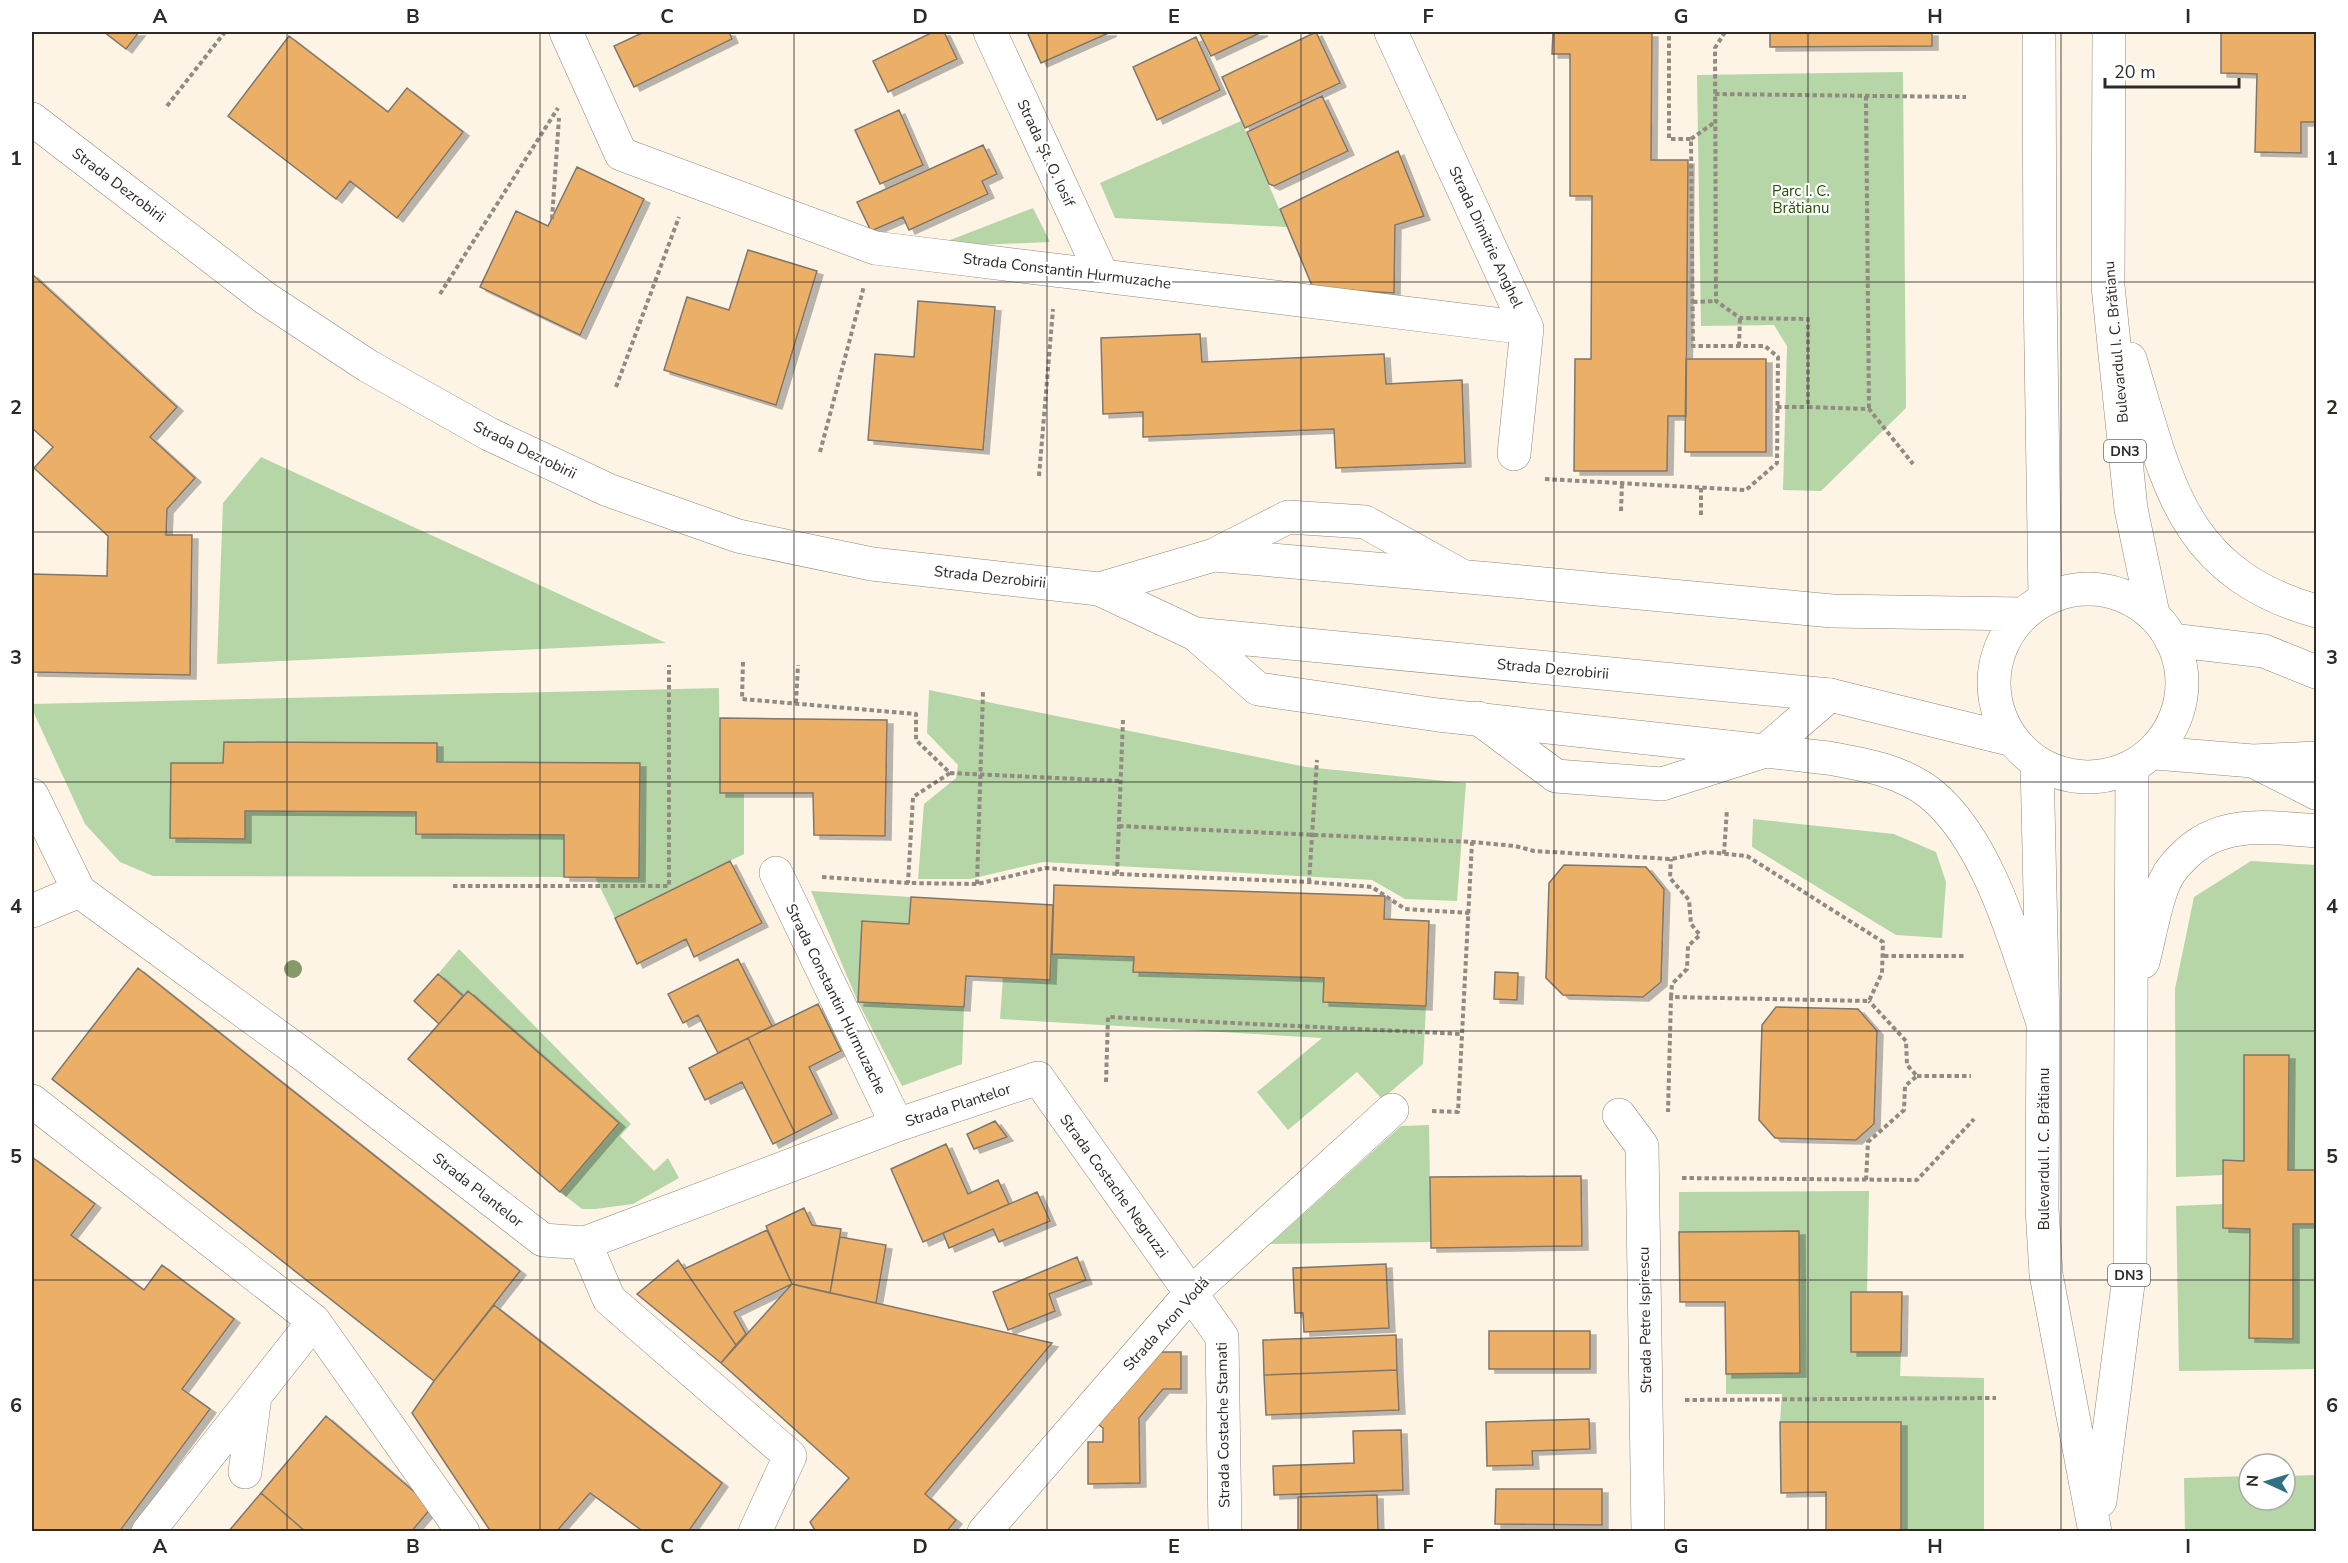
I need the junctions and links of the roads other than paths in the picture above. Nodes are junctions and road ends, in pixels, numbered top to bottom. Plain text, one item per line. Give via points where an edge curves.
1 (566, 32) edge
2 (990, 32) edge
3 (1391, 32) edge
4 (2039, 32) edge
5 (2109, 32) edge
6 (32, 119) edge
7 (1102, 275) junction
8 (2108, 286) junction
9 (1527, 328) junction
10 (1514, 454) dead end
11 (1214, 555) junction
12 (1462, 576) junction
13 (1098, 589) junction
14 (2312, 602) edge
15 (2033, 606) junction
16 (2162, 627) junction
17 (1195, 634) junction
18 (2316, 672) edge
19 (1830, 695) junction
20 (1478, 718) junction
21 (2013, 740) junction
22 (1765, 751) junction
23 (2316, 758) edge
24 (2144, 760) junction
25 (2253, 761) junction
26 (2037, 762) junction
27 (2316, 792) edge
28 (32, 795) edge
29 (2316, 831) edge
30 (776, 873) road end
31 (79, 891) junction
32 (32, 911) edge
33 (2129, 1016) junction
34 (2043, 1023) junction
35 (1038, 1078) joint
36 (32, 1101) edge
37 (1392, 1110) dead end
38 (1619, 1115) dead end
39 (897, 1125) junction
40 (585, 1243) junction
41 (1191, 1293) junction
42 (314, 1321) junction
43 (255, 1395) junction
44 (245, 1472) dead end
45 (148, 1532) edge
46 (463, 1532) edge
47 (754, 1532) edge
48 (984, 1532) edge
49 (1225, 1532) edge
50 (1648, 1532) edge
51 (2096, 1532) edge

1 - 7 main road, Strada Constantin Hurmuzache via 621,154 875,248
2 - 7 main road, Strada Șt. O. Iosif
3 - 9 main road, Strada Dimitrie Anghel
4 - 15 main road via 2040,274
5 - 8 main road, Bulevardul I. C. Brătianu / DN3
6 - 13 main road, Strada Dezrobirii via 265,298 368,366 489,434 608,490 738,536 861,562
7 - 9 main road, Strada Constantin Hurmuzache
8 - 14 main road via 2170,486 2190,525 2233,573 2289,603
8 - 16 main road, Bulevardul I. C. Brătianu / DN3 via 2131,509
9 - 10 main road
11 - 12 main road, Strada Dezrobirii
11 - 12 main road via 1288,517 1365,522
11 - 13 main road, Strada Dezrobirii
12 - 15 main road, Strada Dezrobirii via 1832,611
13 - 17 main road, Strada Dezrobirii
15 - 16 main road via 2072,589 2102,589 2129,598
15 - 21 main road via 2002,642 1994,675 1997,709
16 - 18 main road via 2264,651
16 - 24 main road, DN3 via 2180,668 2181,697 2173,727
17 - 19 main road, Strada Dezrobirii
17 - 20 main road via 1258,689
19 - 21 main road, Strada Dezrobirii
19 - 22 main road
20 - 22 main road
20 - 22 main road via 1556,776 1662,784
21 - 26 main road
22 - 34 main road via 1870,766 1930,793 1971,843 1996,889
23 - 25 main road
24 - 25 main road
24 - 26 main road via 2116,774 2091,776 2064,773
24 - 33 main road, Bulevardul I. C. Brătianu / DN3
25 - 27 main road
26 - 34 main road, Bulevardul I. C. Brătianu / DN3
28 - 31 main road, Strada Plantelor
29 - 33 main road via 2224,830 2189,850 2172,867 2161,889
30 - 39 main road, Strada Constantin Hurmuzache
31 - 32 main road
31 - 40 main road, Strada Plantelor via 305,1056 543,1240
33 - 51 main road, Bulevardul I. C. Brătianu / DN3 via 2130,1269
34 - 51 main road, Bulevardul I. C. Brătianu / DN3 via 2042,1208 2046,1274
35 - 39 main road, Strada Plantelor
35 - 41 main road, Strada Costache Negruzzi
36 - 42 main road
37 - 41 main road, Strada Aron Vodă
38 - 50 main road, Strada Petre Ispirescu via 1642,1146
39 - 40 main road, Strada Plantelor
40 - 47 main road via 609,1299 790,1456
41 - 48 main road, Strada Aron Vodă
41 - 49 main road, Strada Costache Stamati via 1222,1337
42 - 43 main road
42 - 46 main road
43 - 44 main road
43 - 45 main road

